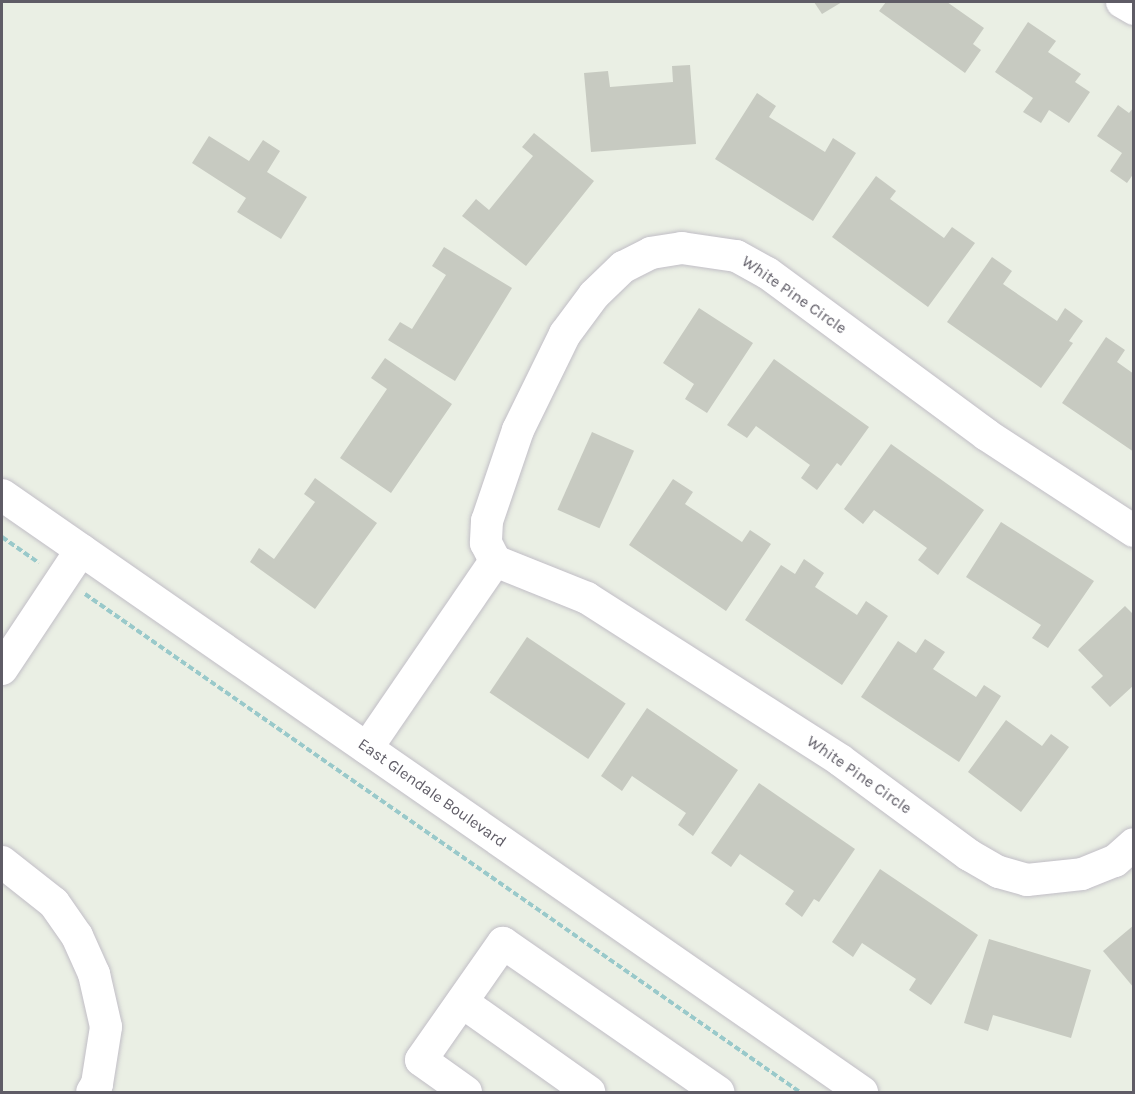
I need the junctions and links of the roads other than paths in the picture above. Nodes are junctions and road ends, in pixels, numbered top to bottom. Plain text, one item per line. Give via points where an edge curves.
1 (1122, 2) edge
2 (1134, 9) edge
3 (2, 495) edge
4 (1134, 531) edge
5 (81, 549) junction
6 (495, 561) junction
7 (2, 669) edge
8 (367, 748) junction
9 (1134, 844) edge
10 (2, 862) edge
11 (462, 1002) junction
12 (829, 1083) edge
13 (92, 1092) edge
14 (466, 1092) edge
15 (589, 1092) edge
16 (718, 1092) edge
17 (862, 1092) edge

1 - 2 street
3 - 5 street, East Glendale Boulevard
4 - 6 street, White Pine Circle via 987,435 767,273 736,255 682,248 651,254 623,267 594,295 565,334 518,430 487,521 486,543
5 - 7 street
5 - 8 street, East Glendale Boulevard
6 - 8 street
6 - 9 street, White Pine Circle via 587,598 840,760 969,855 999,872 1027,880 1072,876 1114,861
8 - 12 street, East Glendale Boulevard
10 - 13 street via 54,903 77,936 94,974 106,1027 97,1084
11 - 14 street via 421,1060
11 - 15 street
11 - 16 street via 503,943
12 - 17 street, East Glendale Boulevard

